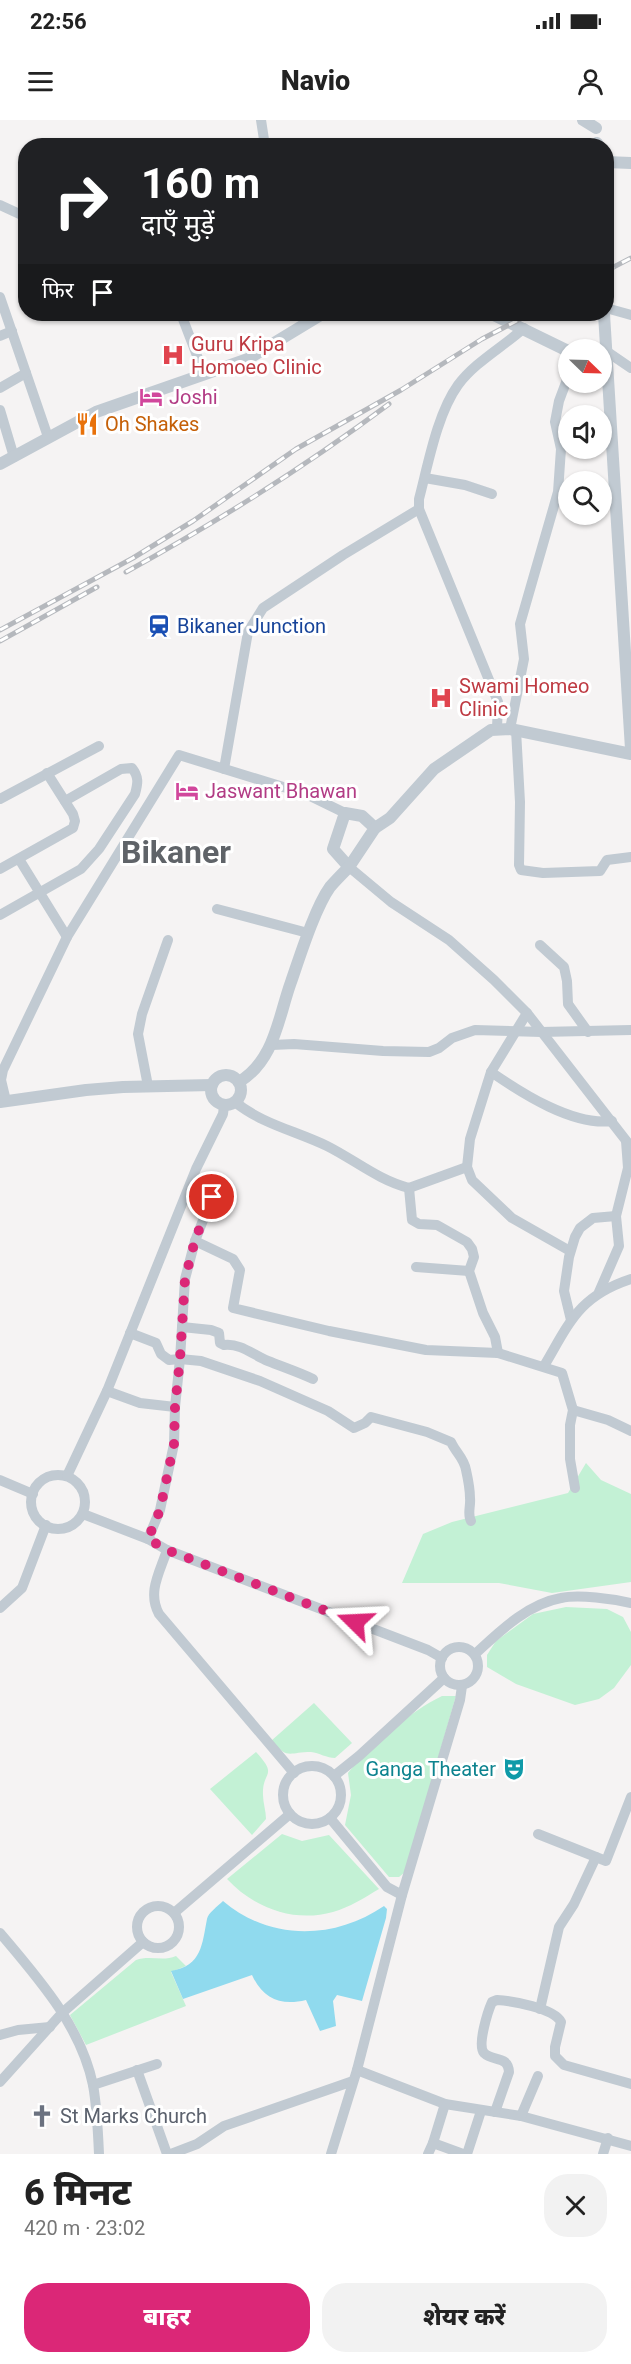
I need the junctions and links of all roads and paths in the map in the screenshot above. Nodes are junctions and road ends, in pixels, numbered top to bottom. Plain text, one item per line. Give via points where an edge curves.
1 (261, 120) edge
2 (583, 120) edge
3 (597, 133) edge
4 (264, 138) edge
5 (614, 162) edge
6 (631, 163) edge
7 (0, 205) edge
8 (18, 213) edge
9 (0, 297) edge
10 (614, 310) edge
11 (631, 315) edge
12 (185, 321) edge
13 (310, 321) edge
14 (508, 321) edge
15 (604, 321) edge
16 (524, 328) junction
17 (12, 331) junction
18 (0, 336) edge
19 (605, 339) edge
20 (558, 346) edge
21 (612, 355) edge
22 (631, 368) edge
23 (26, 373) junction
24 (204, 374) junction
25 (0, 388) edge
26 (562, 393) edge
27 (606, 393) edge
28 (0, 410) edge
29 (48, 437) junction
30 (14, 457) junction
31 (0, 464) edge
32 (425, 478) junction
33 (492, 494) dead end
34 (419, 509) junction
35 (629, 681) edge
36 (497, 729) junction
37 (513, 730) junction
38 (99, 746) dead end
39 (631, 749) edge
40 (631, 754) edge
41 (224, 769) junction
42 (47, 773) junction
43 (0, 799) edge
44 (65, 801) junction
45 (345, 813) junction
46 (375, 828) junction
47 (631, 857) edge
48 (19, 859) junction
49 (349, 867) junction
50 (0, 869) edge
51 (40, 893) junction
52 (217, 909) dead end
53 (0, 915) edge
54 (309, 933) junction
55 (67, 937) junction
56 (168, 940) dead end
57 (540, 945) dead end
58 (527, 1013) junction
59 (631, 1030) edge
60 (518, 1031) junction
61 (541, 1032) junction
62 (588, 1032) junction
63 (272, 1045) junction
64 (491, 1072) junction
65 (239, 1082) junction
66 (212, 1085) junction
67 (148, 1086) junction
68 (3, 1102) edge
69 (230, 1104) junction
70 (612, 1121) junction
71 (628, 1144) edge
72 (467, 1167) junction
73 (193, 1180) junction
74 (409, 1188) junction
75 (616, 1216) junction
76 (195, 1240) junction
77 (570, 1251) junction
78 (416, 1267) dead end
79 (469, 1270) junction
80 (631, 1279) edge
81 (599, 1292) junction
82 (571, 1320) junction
83 (182, 1327) junction
84 (130, 1333) junction
85 (498, 1353) junction
86 (180, 1359) junction
87 (544, 1366) junction
88 (312, 1379) dead end
89 (107, 1391) junction
90 (175, 1407) junction
91 (573, 1410) junction
92 (631, 1431) edge
93 (67, 1476) junction
94 (0, 1480) edge
95 (575, 1488) dead end
96 (33, 1494) junction
97 (83, 1514) junction
98 (471, 1521) dead end
99 (45, 1525) junction
100 (148, 1539) junction
101 (167, 1550) junction
102 (631, 1603) edge
103 (0, 1608) edge
104 (475, 1654) junction
105 (442, 1658) junction
106 (444, 1678) junction
107 (462, 1686) junction
108 (294, 1773) junction
109 (334, 1776) junction
110 (631, 1797) edge
111 (290, 1814) junction
112 (330, 1818) junction
113 (538, 1834) dead end
114 (596, 1857) junction
115 (402, 1896) junction
116 (174, 1913) junction
117 (0, 1933) edge
118 (142, 1942) junction
119 (540, 2009) junction
120 (63, 2013) junction
121 (50, 2027) junction
122 (0, 2035) edge
123 (157, 2064) dead end
124 (137, 2070) junction
125 (357, 2070) junction
126 (538, 2076) dead end
127 (353, 2081) junction
128 (0, 2082) edge
129 (631, 2084) edge
130 (93, 2085) junction
131 (445, 2104) junction
132 (481, 2111) junction
133 (495, 2112) junction
134 (521, 2116) junction
135 (608, 2138) junction
136 (433, 2143) junction
137 (631, 2146) edge
138 (99, 2154) edge
139 (169, 2154) edge
140 (332, 2154) edge
141 (429, 2154) edge
142 (465, 2154) edge
143 (603, 2154) edge

1 - 4 street
2 - 3 street
5 - 6 street
7 - 8 street
9 - 17 street
10 - 11 street
12 - 24 street
13 - 24 street via 248,359
14 - 16 street
15 - 19 street
16 - 20 street
16 - 32 street via 459,384 450,397
17 - 18 street
17 - 23 street
21 - 22 street
23 - 25 street
23 - 29 street
24 - 29 street via 96,412
26 - 37 street via 555,422 561,449 558,492 520,624 524,659
27 - 35 street
28 - 30 street
29 - 30 street
30 - 31 street
32 - 33 street
32 - 34 street
34 - 36 street via 498,702
34 - 41 street via 262,608 248,632
35 - 39 street
36 - 37 street
36 - 46 street via 435,770 390,818
37 - 40 street
37 - 47 street via 521,870 600,870 608,860
38 - 42 street
41 - 45 street via 306,794
41 - 55 street via 179,755
42 - 43 street
42 - 44 street
44 - 48 street via 73,814 73,828
44 - 51 street via 120,769 132,768 137,774 135,794 92,860
45 - 46 street via 362,816
45 - 49 street via 333,849
46 - 49 street
48 - 50 street
48 - 51 street
49 - 54 street via 329,889
49 - 58 street via 391,902 449,940
51 - 53 street
51 - 55 street
52 - 54 street
54 - 63 street
55 - 68 street via 3,1070
56 - 67 street via 138,1034
57 - 62 street via 564,967 568,1004
58 - 60 street
58 - 61 street
59 - 62 street
60 - 61 street
60 - 63 street via 475,1030 429,1052
60 - 64 street
61 - 62 street
61 - 70 street
63 - 65 street via 256,1070
64 - 70 street via 541,1103 594,1122
64 - 72 street via 470,1139
65 - 66 street via 234,1077 221,1076
65 - 69 street via 240,1096
66 - 67 street
66 - 69 street via 215,1101
67 - 68 street
69 - 73 street
69 - 74 street via 309,1137
70 - 71 street
71 - 75 street via 628,1168
72 - 74 street
72 - 77 street via 472,1180 512,1218
73 - 76 street via 212,1190
73 - 84 street
74 - 79 street via 412,1220 437,1225 467,1242 474,1257
75 - 77 street via 588,1221 580,1228
75 - 81 street via 619,1246
76 - 83 street via 183,1291
76 - 85 street via 233,1259 240,1270 233,1308 426,1350
77 - 82 street via 564,1291
78 - 79 street
79 - 85 street
80 - 81 street
81 - 82 street
82 - 87 street
83 - 86 street
83 - 88 street via 219,1333 224,1345 244,1348
84 - 86 street via 156,1343 169,1360
84 - 89 street
85 - 87 street
86 - 90 street
86 - 98 street via 201,1361 260,1381 328,1411 354,1428 371,1417 451,1442 463,1458
87 - 91 street via 562,1373
89 - 90 street via 140,1403
89 - 93 street
90 - 100 street via 172,1458 160,1510
91 - 92 street
91 - 95 street via 570,1450
93 - 96 street via 49,1476
93 - 97 street via 83,1491
94 - 96 street
96 - 99 street via 33,1512
97 - 99 street via 64,1528
97 - 100 street
99 - 103 street via 22,1588
100 - 101 street
101 - 105 street
101 - 108 street via 153,1591 155,1607
102 - 104 street via 561,1598 532,1609
104 - 105 street via 460,1647 452,1648
104 - 107 street via 476,1674
105 - 106 street
106 - 107 street
106 - 109 street
107 - 115 street
108 - 109 street via 315,1766
108 - 111 street via 284,1792
109 - 112 street via 341,1798
110 - 114 street via 606,1861
111 - 112 street via 311,1824
111 - 116 street
112 - 115 street via 387,1887
113 - 114 street
114 - 119 street via 559,1927
115 - 125 street
116 - 118 street via 179,1929 172,1944 157,1948
116 - 118 street via 159,1906 144,1911 137,1926
117 - 120 street
118 - 120 street
119 - 129 street via 557,2015 561,2022 555,2047 559,2061
119 - 133 street via 497,2000 489,2007 481,2044 483,2052 506,2062 509,2072
120 - 121 street
120 - 130 street via 77,2038
121 - 122 street
121 - 128 street
123 - 124 street
124 - 130 street
124 - 139 street
125 - 127 street
125 - 131 street
126 - 134 street
127 - 139 street via 224,2126 197,2144
127 - 140 street
130 - 138 street
131 - 132 street
131 - 136 street
132 - 133 street
132 - 142 street
133 - 134 street
134 - 135 street
135 - 137 street
135 - 143 street
136 - 141 street
136 - 142 street

